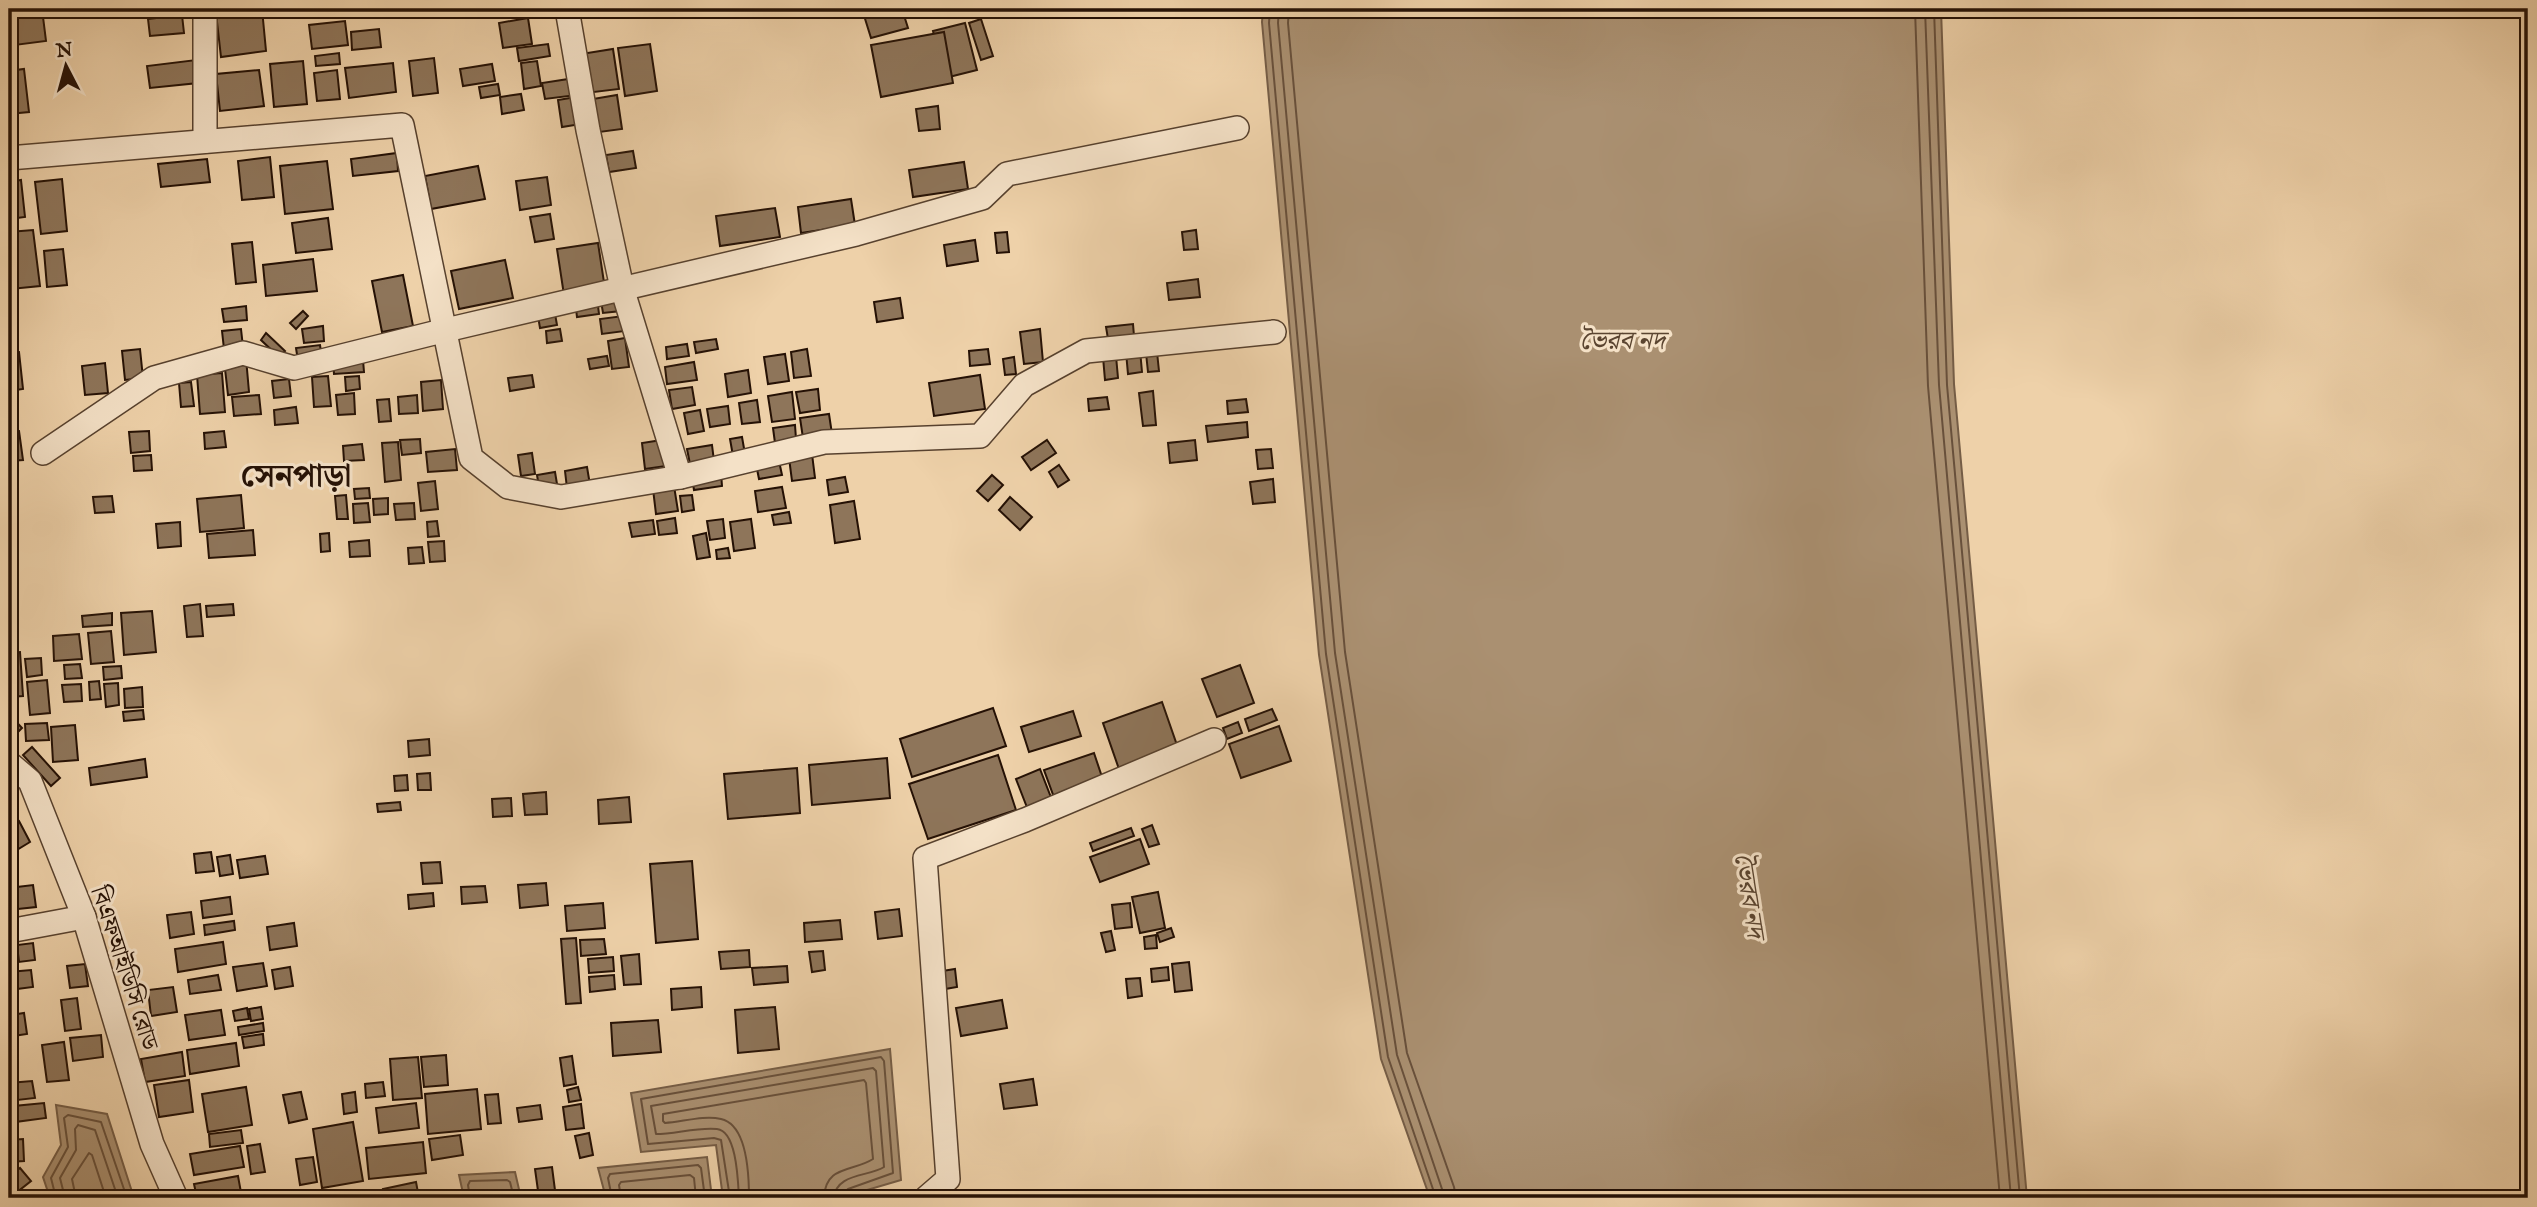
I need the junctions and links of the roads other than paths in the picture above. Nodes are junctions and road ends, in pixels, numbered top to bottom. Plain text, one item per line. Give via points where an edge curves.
1 (205, 9) edge
2 (567, 9) edge
3 (1237, 128) dead end
4 (205, 141) junction
5 (9, 158) edge
6 (622, 288) junction
7 (446, 330) junction
8 (1274, 332) dead end
9 (43, 453) dead end
10 (680, 477) junction
11 (1214, 740) dead end
12 (9, 762) edge
13 (84, 917) junction
14 (9, 931) edge
15 (176, 1198) edge
16 (926, 1198) edge

1 - 4 street
2 - 6 street
3 - 6 street via 1007,174 982,198 856,234
4 - 5 street
4 - 7 street via 402,125
6 - 7 street
6 - 10 street
7 - 9 street via 294,368 243,353 154,378
7 - 10 street via 471,458 508,487 561,497
8 - 10 street via 1086,351 1024,385 980,436 824,442
11 - 16 street via 925,858 948,1179
12 - 13 street, বিএফআইডিসি রোড via 30,781
13 - 14 street
13 - 15 street, বিএফআইডিসি রোড via 152,1144

